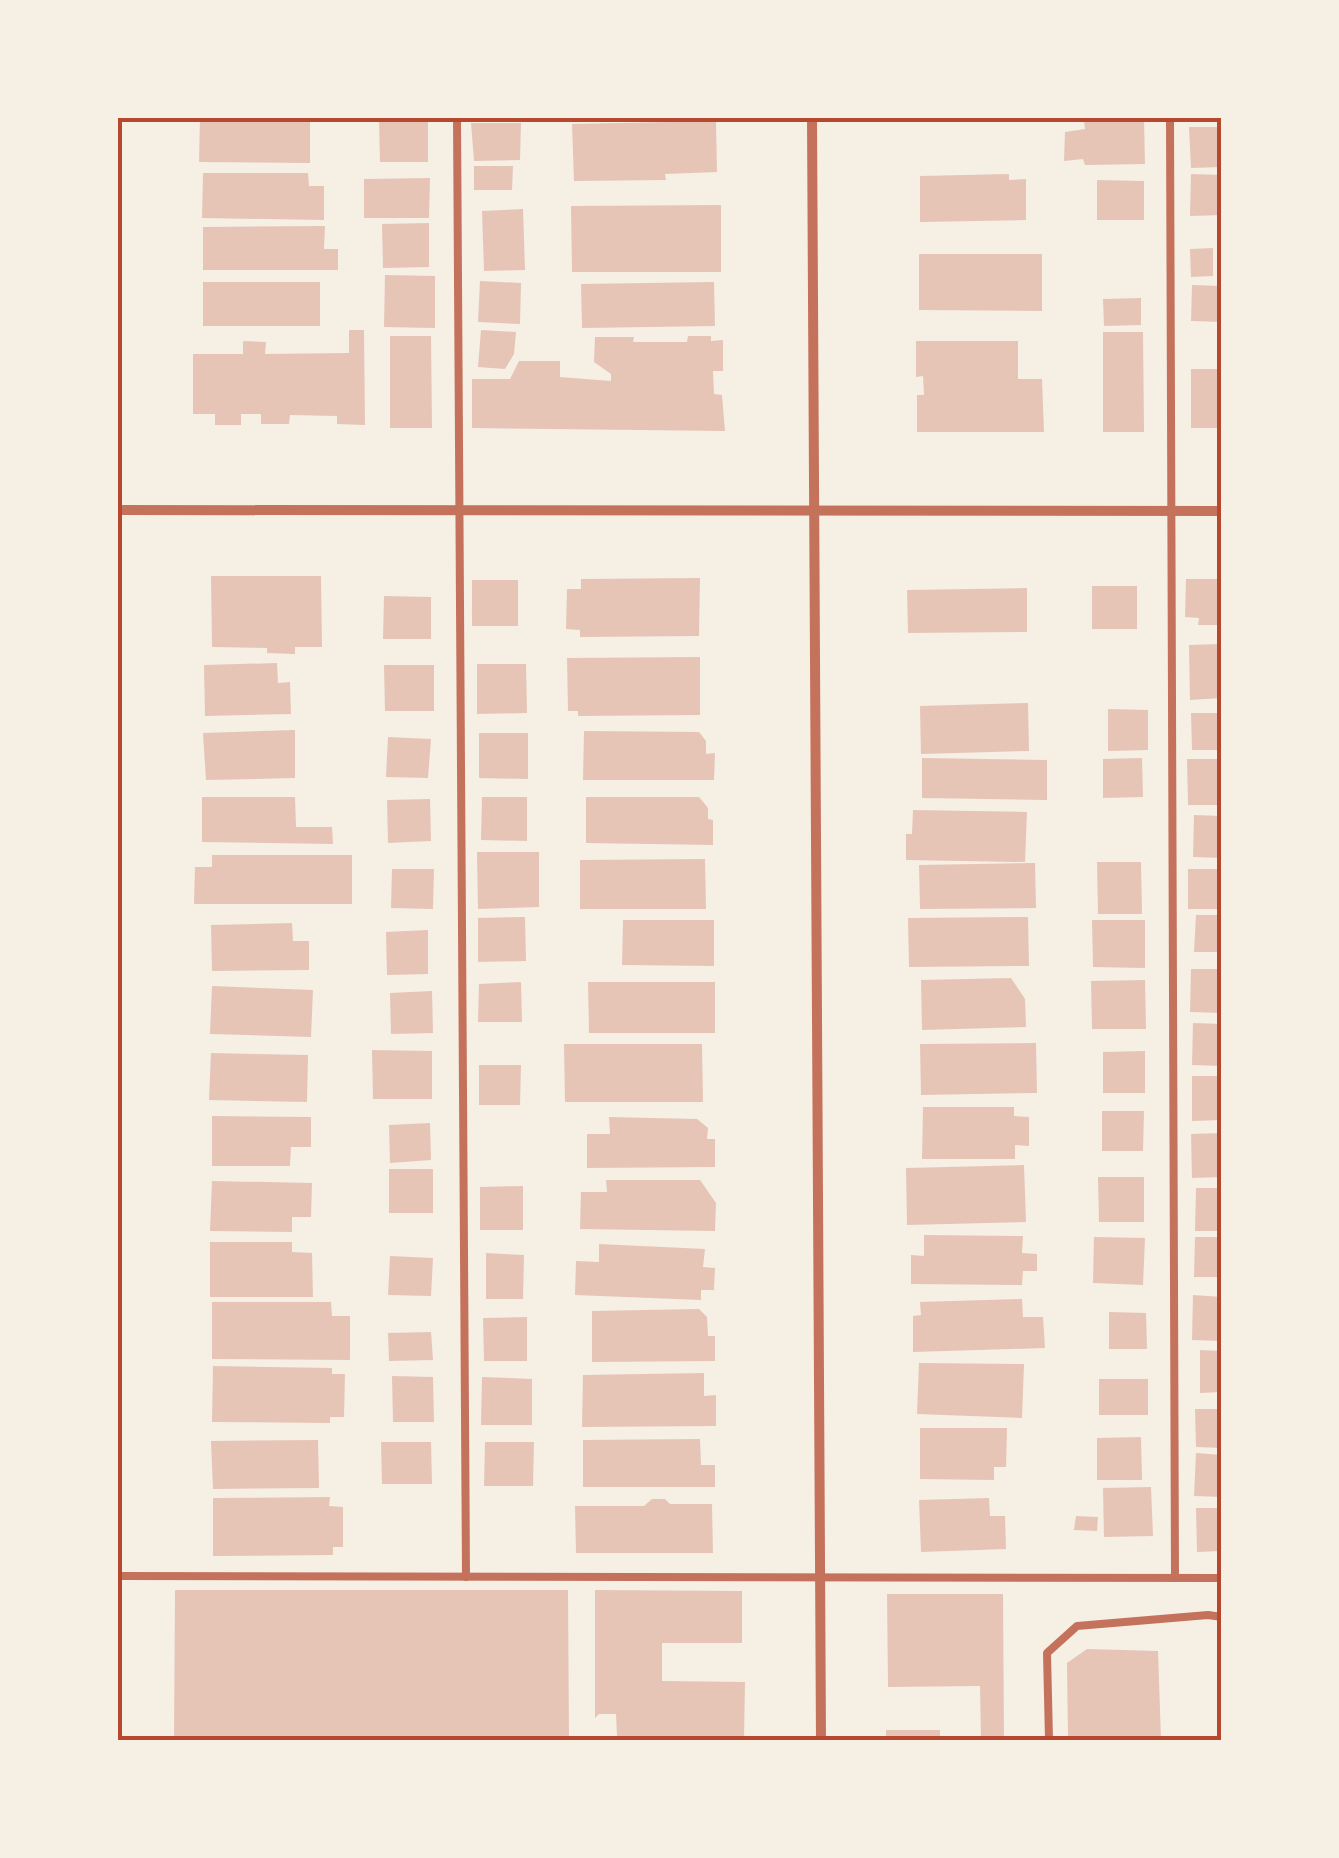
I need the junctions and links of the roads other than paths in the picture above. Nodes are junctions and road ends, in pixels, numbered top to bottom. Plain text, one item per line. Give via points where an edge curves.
1 (457, 118) edge
2 (812, 118) edge
3 (1170, 118) edge
4 (118, 510) edge
5 (460, 510) junction
6 (815, 511) junction
7 (1171, 511) junction
8 (1222, 511) edge
9 (118, 1576) edge
10 (466, 1577) junction
11 (820, 1578) junction
12 (1175, 1578) junction
13 (1222, 1578) edge
14 (1222, 1617) edge
15 (821, 1740) edge
16 (1049, 1740) edge

1 - 5 lane
2 - 6 street
3 - 7 lane
4 - 5 street
5 - 6 street
5 - 10 lane
6 - 7 street
6 - 11 street
7 - 8 street
7 - 12 lane
9 - 10 lane
10 - 11 lane
11 - 12 lane
11 - 15 street
12 - 13 lane
14 - 16 lane via 1077,1626 1048,1653

